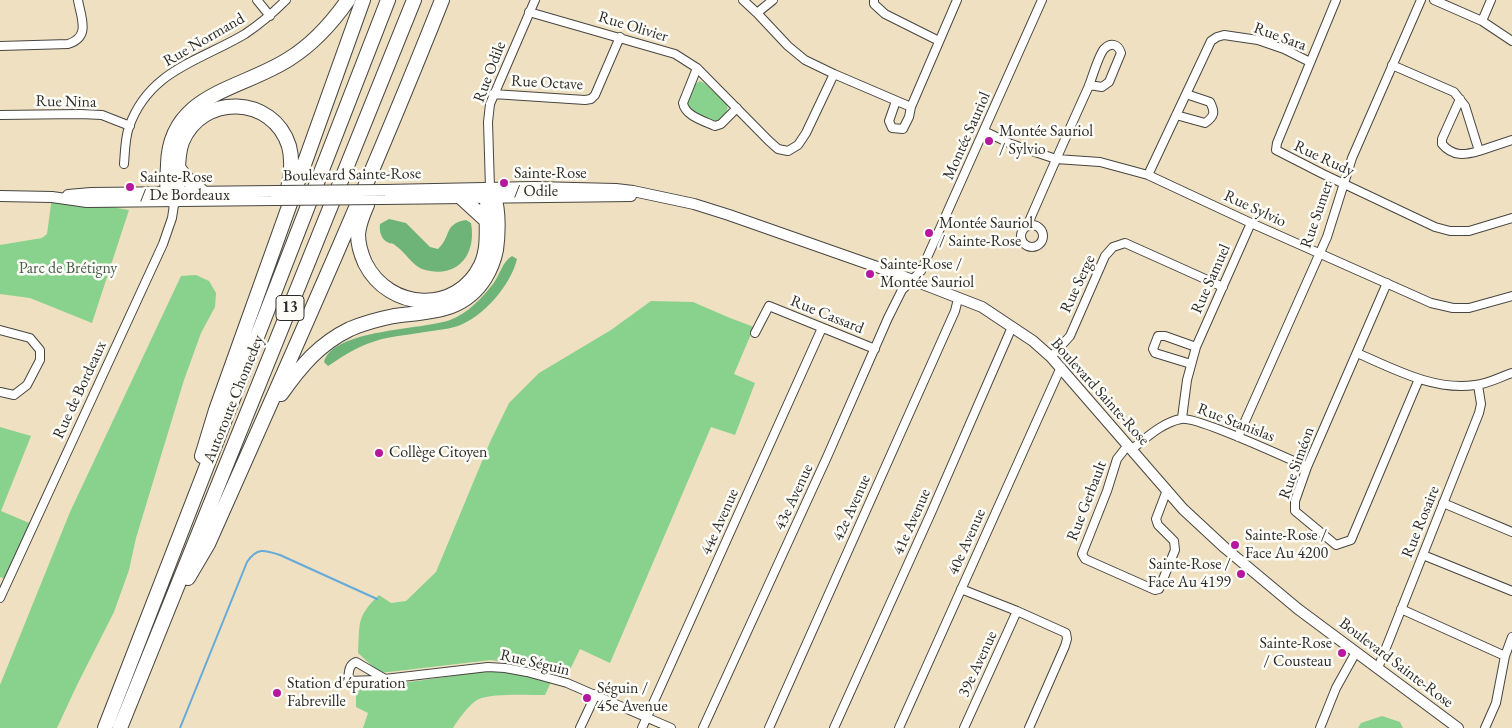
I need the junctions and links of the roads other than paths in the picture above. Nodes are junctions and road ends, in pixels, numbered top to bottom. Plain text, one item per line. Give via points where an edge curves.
1 (78, 0) edge
2 (257, 0) edge
3 (286, 0) edge
4 (348, 0) edge
5 (363, 0) edge
6 (388, 0) edge
7 (414, 0) edge
8 (442, 0) edge
9 (535, 0) edge
10 (743, 0) edge
11 (773, 0) edge
12 (874, 0) edge
13 (957, 0) edge
14 (1042, 0) edge
15 (1336, 0) edge
16 (1420, 0) edge
17 (1434, 0) edge
18 (1491, 0) edge
19 (530, 12) junction
20 (757, 13) junction
21 (270, 16) junction
22 (1482, 21) junction
23 (620, 37) junction
24 (939, 41) junction
25 (1512, 41) edge
26 (0, 46) edge
27 (1310, 62) junction
28 (1392, 65) junction
29 (697, 68) junction
30 (834, 74) junction
31 (1089, 85) junction
32 (493, 94) junction
33 (1186, 94) junction
34 (1460, 99) junction
35 (896, 101) junction
36 (737, 108) junction
37 (911, 108) junction
38 (0, 115) edge
39 (1176, 115) junction
40 (130, 126) junction
41 (984, 131) junction
42 (1512, 140) edge
43 (382, 148) junction
44 (1479, 150) junction
45 (1056, 159) junction
46 (124, 164) dead end
47 (178, 168) junction
48 (1148, 175) junction
49 (1343, 182) junction
50 (201, 191) junction
51 (384, 194) junction
52 (491, 194) junction
53 (173, 195) junction
54 (276, 195) junction
55 (0, 196) edge
56 (462, 198) junction
57 (1512, 218) edge
58 (486, 220) junction
59 (1251, 223) junction
60 (1027, 226) dead end
61 (281, 230) junction
62 (1319, 254) junction
63 (912, 280) junction
64 (1387, 283) junction
65 (1223, 287) junction
66 (1512, 296) edge
67 (958, 299) junction
68 (1012, 327) junction
69 (822, 328) junction
70 (0, 330) edge
71 (755, 333) dead end
72 (1196, 347) junction
73 (874, 349) junction
74 (1357, 353) junction
75 (1051, 357) junction
76 (1191, 364) junction
77 (1061, 368) junction
78 (1512, 373) edge
79 (1419, 379) junction
80 (1478, 385) junction
81 (0, 392) edge
82 (265, 416) junction
83 (1182, 418) junction
84 (1238, 437) junction
85 (1130, 447) junction
86 (1307, 467) junction
87 (1167, 490) junction
88 (1443, 503) junction
89 (1512, 532) edge
90 (173, 554) junction
91 (1422, 555) junction
92 (961, 588) junction
93 (1512, 591) edge
94 (0, 598) edge
95 (1401, 609) junction
96 (1017, 611) junction
97 (166, 616) junction
98 (1512, 637) edge
99 (1356, 652) junction
100 (1504, 656) junction
101 (1378, 668) junction
102 (386, 678) junction
103 (596, 694) junction
104 (647, 718) junction
105 (105, 728) edge
106 (120, 728) edge
107 (580, 728) edge
108 (642, 728) edge
109 (671, 728) edge
110 (703, 728) edge
111 (769, 728) edge
112 (834, 728) edge
113 (899, 728) edge
114 (964, 728) edge
115 (1028, 728) edge
116 (1320, 728) edge
117 (1458, 728) edge
118 (1484, 728) edge

1 - 26 street via 83,30 76,41
2 - 21 street
3 - 21 street, Rue Normand
4 - 53 highway via 324,30 295,56 211,97 188,112 170,144 168,156
5 - 61 highway
6 - 90 highway, Autoroute Chomedey / 13
7 - 97 highway, Autoroute Chomedey / 13
8 - 43 highway
9 - 19 street, Rue Odile
10 - 20 street
11 - 20 street
12 - 24 street via 885,14
13 - 24 street
14 - 41 street, Montée Sauriol
15 - 27 street, Rue Rudy
16 - 28 street, Rue Sumer
17 - 22 street
18 - 22 street
19 - 23 street, Rue Olivier
19 - 32 street, Rue Odile
20 - 30 street via 805,60
21 - 40 street, Rue Normand via 245,34 175,70 156,85 140,105
22 - 25 street
23 - 29 street, Rue Olivier via 675,54
23 - 32 street, Rue Octave via 596,95 591,99
24 - 37 street
27 - 33 street, Rue Sara via 1258,40 1224,35 1211,41
27 - 49 street, Rue Rudy via 1276,150
28 - 34 street via 1454,92
28 - 49 street, Rue Sumer
29 - 36 street, Rue Olivier
29 - 36 street via 683,103 688,113 715,126
30 - 35 street
30 - 36 street, Rue Olivier via 806,133 788,152 778,149
31 - 31 street via 1102,87 1109,82 1120,48 1114,44 1103,50
31 - 45 street
32 - 52 street, Rue Odile via 488,122
33 - 39 street, Rue Sara
33 - 39 street via 1210,102 1214,111 1212,119 1205,124
34 - 44 street
34 - 44 street via 1442,144 1446,149 1463,155
35 - 37 street
35 - 37 street via 889,121 892,128 904,128
38 - 40 street, Rue Nina via 95,115
39 - 48 street, Rue Sara
40 - 46 street, Rue Normand
41 - 45 street, Rue Sylvio
41 - 63 street, Montée Sauriol via 921,271
42 - 44 street
43 - 58 highway via 358,234 368,268 386,289 419,301 440,299 456,292 481,265 486,245
43 - 82 highway
45 - 48 street, Rue Sylvio via 1100,162
45 - 60 street
47 - 50 highway
47 - 53 highway
47 - 61 highway via 185,137 207,114 233,106 249,108 264,115 287,140 291,156
48 - 59 street, Rue Sylvio
49 - 57 street, Rue Rudy via 1435,227 1450,231 1469,231
49 - 62 street, Rue Sumer
50 - 53 street, Boulevard Sainte-Rose
50 - 54 street, Boulevard Sainte-Rose
51 - 52 street, Boulevard Sainte-Rose
51 - 54 street, Boulevard Sainte-Rose, bridge
51 - 56 street, Boulevard Sainte-Rose
52 - 56 street, Boulevard Sainte-Rose
52 - 58 highway
52 - 63 street, Boulevard Sainte-Rose via 652,196 685,202 722,212
52 - 82 highway via 496,204 495,255 487,275 473,293 446,308 380,319 336,337 307,360
53 - 54 street, Boulevard Sainte-Rose
53 - 55 street, Boulevard Sainte-Rose
53 - 94 street, Rue de Bordeaux via 170,225 150,273
56 - 58 highway
59 - 62 street, Rue Sylvio
59 - 65 street, Rue Samuel
61 - 90 highway via 216,410
62 - 64 street, Rue Sylvio
62 - 84 street, Rue Sumer
63 - 67 street, Boulevard Sainte-Rose
63 - 73 street, 43e Avenue via 902,290
64 - 66 street, Rue Sylvio via 1432,303 1453,308 1469,308
64 - 74 street, Rue Siméon
65 - 72 street, Rue Samuel
65 - 75 street, Rue Serge via 1125,243 1113,247 1096,274 1070,336
67 - 68 street, Boulevard Sainte-Rose via 982,308
67 - 111 street, 42e Avenue
68 - 75 street, Boulevard Sainte-Rose
68 - 112 street, 41e Avenue
69 - 71 street, Rue Cassard via 769,306
69 - 73 street, Rue Cassard
69 - 104 street, 44e Avenue
70 - 81 street via 30,338 40,350 40,360 26,385 14,395
72 - 76 street, Rue Samuel
72 - 76 street via 1158,336 1153,349 1155,353
73 - 110 street, 43e Avenue
74 - 79 street
74 - 86 street, Rue Siméon
75 - 77 street, Boulevard Sainte-Rose
76 - 83 street, Rue Samuel
77 - 85 street, Boulevard Sainte-Rose
77 - 92 street, 40e Avenue
78 - 80 street
79 - 80 street via 1457,387
79 - 86 street, Rue Siméon via 1351,540 1336,545 1295,511 1295,501
80 - 88 street, Rue Rosaire via 1479,414
82 - 97 highway via 208,544
83 - 84 street, Rue Stanislas
83 - 85 street, Rue Stanislas
84 - 86 street, Rue Stanislas
85 - 87 street, Boulevard Sainte-Rose
85 - 87 street, Rue Gerbault via 1117,459 1082,554 1085,559 1159,589 1174,550 1174,540 1156,519
87 - 99 street, Boulevard Sainte-Rose via 1232,554
88 - 89 street
88 - 91 street, Rue Rosaire
90 - 105 highway, Autoroute Chomedey / 13
91 - 93 street
91 - 95 street, Rue Rosaire
92 - 96 street
92 - 113 street, 40e Avenue
95 - 100 street
95 - 101 street, Rue Rosaire
96 - 114 street, 39e Avenue
96 - 115 street via 1066,633 1067,639
97 - 106 highway, Autoroute Chomedey / 13
98 - 100 street
99 - 101 street, Boulevard Sainte-Rose
99 - 116 street via 1336,688
100 - 118 street via 1496,703
101 - 117 street, Boulevard Sainte-Rose
102 - 102 street, Rue Séguin via 348,681 351,665 356,662
102 - 103 street, Rue Séguin via 505,668 547,677
103 - 104 street, Rue Séguin
103 - 107 street
104 - 108 street, 44e Avenue
104 - 109 street, Rue Séguin

